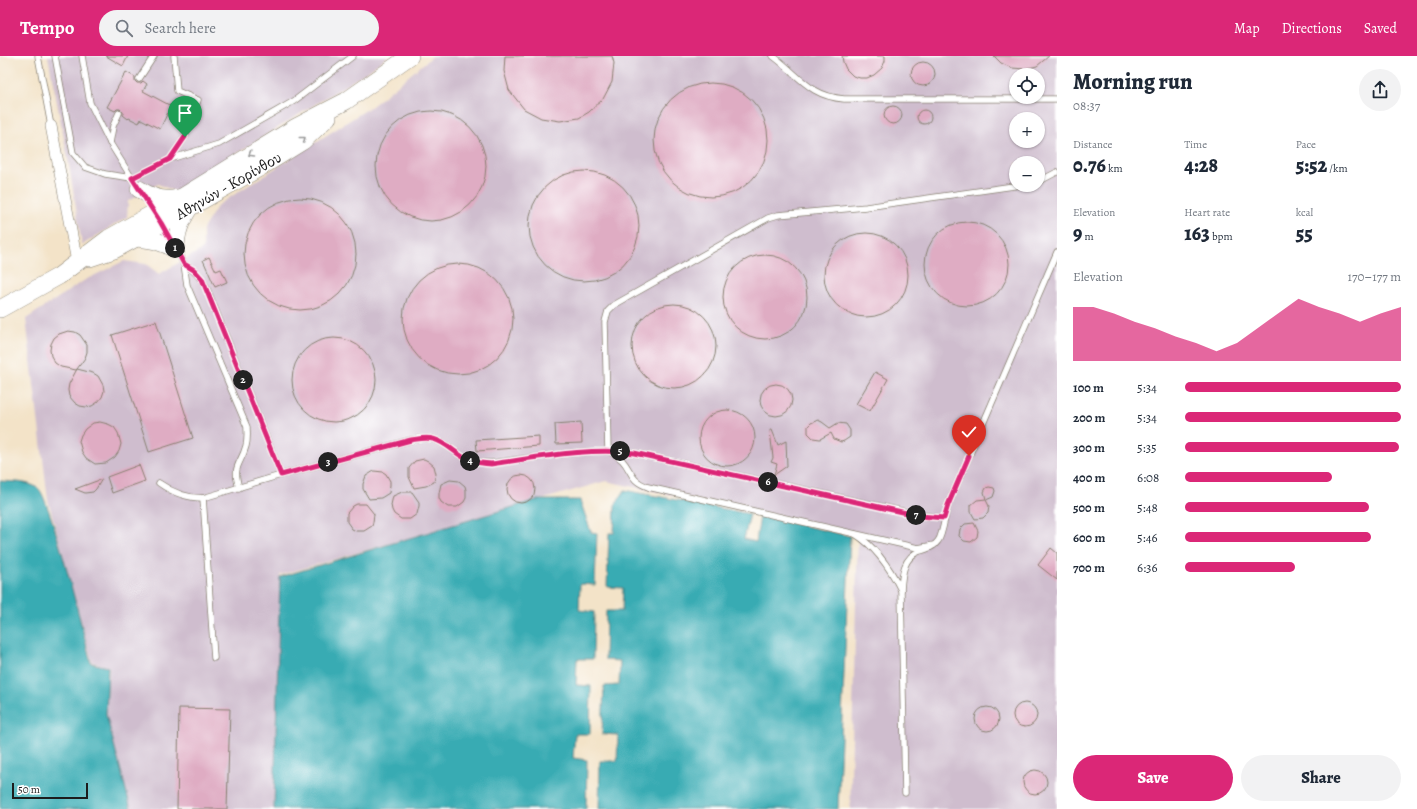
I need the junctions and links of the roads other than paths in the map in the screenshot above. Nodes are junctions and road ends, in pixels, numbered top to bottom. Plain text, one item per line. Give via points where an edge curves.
1 (38, 56) edge
2 (55, 56) edge
3 (82, 56) edge
4 (154, 56) edge
5 (174, 56) edge
6 (353, 56) edge
7 (410, 56) edge
8 (773, 56) edge
9 (139, 79) dead end
10 (1057, 99) edge
11 (119, 113) dead end
12 (51, 126) joint
13 (110, 143) junction
14 (170, 159) junction
15 (1057, 172) edge
16 (1045, 178) edge
17 (1009, 187) edge
18 (147, 201) junction
19 (186, 202) junction
20 (133, 232) junction
21 (1057, 252) edge
22 (180, 257) junction
23 (77, 262) junction
24 (0, 309) edge
25 (608, 451) junction
26 (281, 475) junction
27 (159, 483) dead end
28 (239, 488) junction
29 (203, 498) junction
30 (944, 518) junction
31 (847, 531) junction
32 (934, 545) junction
33 (901, 590) junction
34 (214, 658) dead end
35 (905, 793) dead end

1 - 12 lane
2 - 18 lane via 73,153 85,167 105,174
3 - 13 lane via 90,103
4 - 9 lane
5 - 14 lane via 177,91 198,100 185,137
6 - 14 lane via 294,101 219,144
7 - 19 main road, Αθηνών - Κορίνθου via 346,101 302,141 261,167
8 - 10 lane via 805,84 831,98
11 - 13 lane via 113,126
12 - 23 street
13 - 18 lane
14 - 18 lane
15 - 16 lane
17 - 25 lane via 866,207 778,215 768,218 614,305 608,311 604,322
18 - 19 main road, Αθηνών - Κορίνθου
18 - 19 main road via 148,195
18 - 20 main road, Αθηνών - Κορίνθου
18 - 20 main road via 140,199 140,210
18 - 22 lane
19 - 22 main road via 176,239
20 - 22 main road via 168,244
20 - 23 main road, Αθηνών - Κορίνθου via 109,238
21 - 30 lane
22 - 26 lane via 202,279 207,289
22 - 28 lane via 187,285 247,427 246,447 237,466
23 - 24 main road, Αθηνών - Κορίνθου via 59,276
25 - 26 lane via 491,464 468,460 434,439 424,438
25 - 30 lane via 634,453 920,516
25 - 31 lane via 623,460 639,484
26 - 28 lane
27 - 29 lane via 174,493
28 - 29 lane
29 - 34 lane
30 - 32 lane via 941,537
31 - 32 lane via 918,548
31 - 33 lane via 860,538 883,559
32 - 33 lane via 909,558
33 - 35 lane

